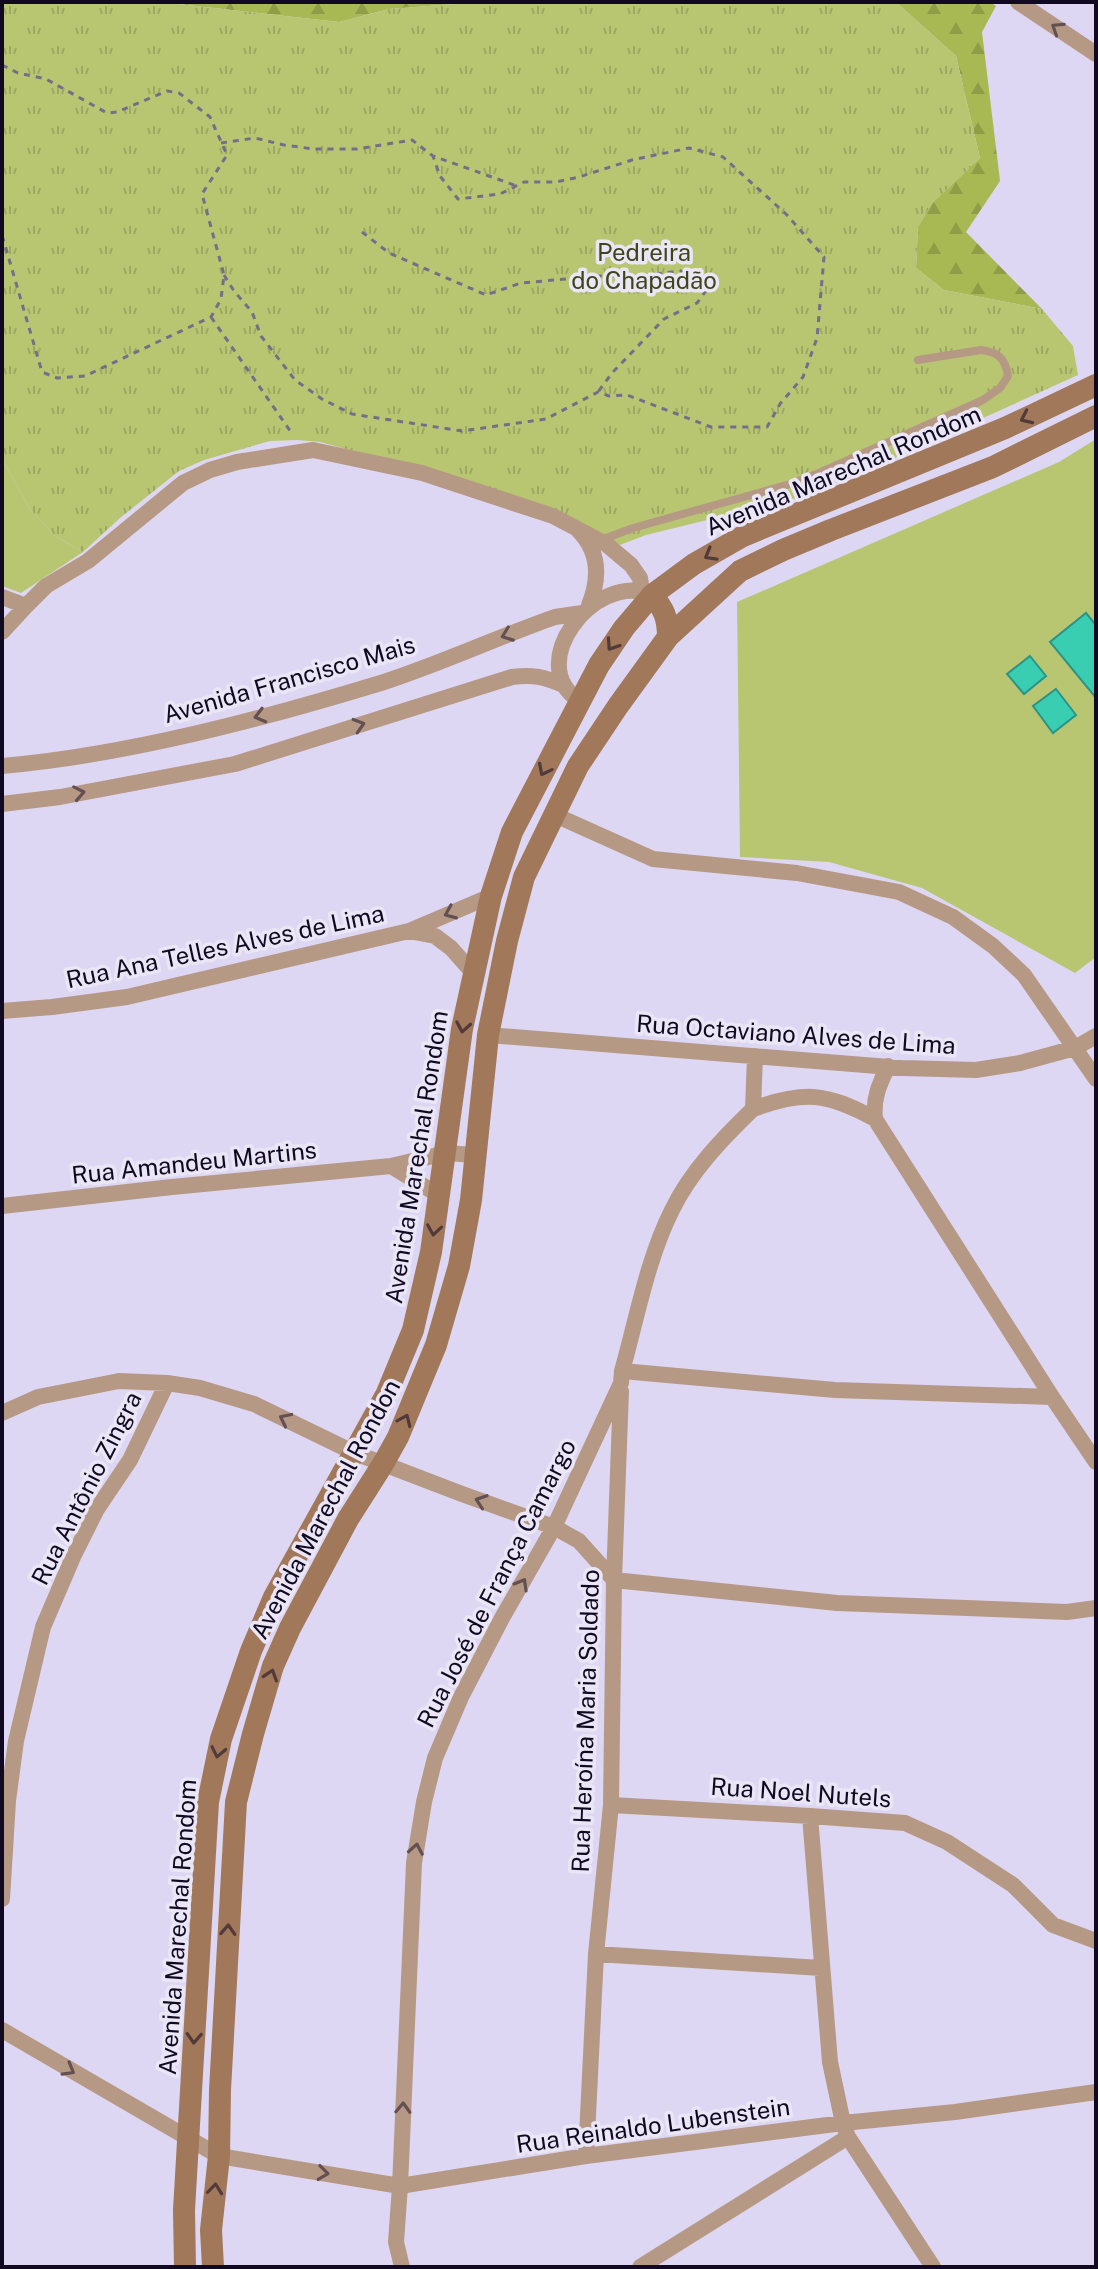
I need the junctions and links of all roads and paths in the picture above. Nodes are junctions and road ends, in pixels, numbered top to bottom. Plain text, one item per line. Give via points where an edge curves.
1 (1018, 2) edge
2 (1096, 54) edge
3 (2, 65) edge
4 (221, 143) junction
5 (433, 156) junction
6 (517, 186) junction
7 (362, 232) dead end
8 (2, 235) edge
9 (224, 275) junction
10 (211, 317) junction
11 (918, 360) dead end
12 (1096, 385) edge
13 (598, 392) junction
14 (1096, 416) edge
15 (303, 451) junction
16 (574, 526) junction
17 (601, 540) junction
18 (647, 593) junction
19 (2, 597) edge
20 (26, 606) junction
21 (585, 609) junction
22 (2, 632) edge
23 (668, 637) junction
24 (563, 685) junction
25 (580, 701) junction
26 (618, 706) junction
27 (2, 766) edge
28 (2, 804) edge
29 (555, 815) junction
30 (491, 896) junction
31 (409, 931) junction
32 (474, 974) junction
33 (2, 1011) edge
34 (488, 1035) junction
35 (1096, 1036) edge
36 (1075, 1048) junction
37 (755, 1056) junction
38 (888, 1066) junction
39 (1096, 1079) edge
40 (753, 1109) junction
41 (875, 1119) junction
42 (446, 1153) junction
43 (475, 1155) junction
44 (391, 1166) junction
45 (440, 1196) junction
46 (2, 1206) edge
47 (622, 1377) junction
48 (167, 1383) junction
49 (1052, 1397) junction
50 (2, 1413) edge
51 (355, 1453) junction
52 (1096, 1462) edge
53 (383, 1464) junction
54 (554, 1527) junction
55 (614, 1580) junction
56 (1096, 1608) edge
57 (611, 1805) junction
58 (810, 1816) junction
59 (2, 1899) edge
60 (1096, 1941) edge
61 (596, 1954) junction
62 (821, 1968) junction
63 (2, 2030) edge
64 (1096, 2092) edge
65 (845, 2130) junction
66 (189, 2138) junction
67 (219, 2156) junction
68 (586, 2156) junction
69 (400, 2186) junction
70 (185, 2267) edge
71 (213, 2267) edge
72 (402, 2267) edge
73 (640, 2267) edge
74 (933, 2267) edge

2 -> 1 street
3 - 4 path via 46,79 107,113 167,91 179,93 210,117
4 - 5 path via 255,138 314,149 357,149 412,140
4 - 9 path via 227,155 202,194
5 - 6 path
5 - 6 path via 440,176 458,199 500,194
6 - 13 path via 579,177 689,148 723,157 824,257 817,338 803,377 767,427 711,427 627,395
7 - 13 path via 389,253 486,295 521,283 681,271 708,288 697,303 664,319
8 - 10 path via 42,372 57,378 85,376
9 - 10 path via 221,299
9 - 13 path via 295,380 352,414 462,431 546,419
10 - 15 path
11 - 17 lane via 991,351 1000,355 1008,376 983,400 819,473
12 -> 18 main road, Avenida Marechal Rondom via 743,536
14 - 23 main road, Avenida Marechal Rondon via 993,467 740,571
15 - 16 street via 422,473
15 - 20 street via 237,462 183,483
16 - 17 street
16 - 21 street via 595,554 594,592
17 - 18 street via 631,565
18 - 21 street, Avenida Francisco Mais via 622,592
18 - 23 main road via 664,609
18 -> 25 main road, Avenida Marechal Rondom
19 - 20 street
20 - 22 street
21 - 24 street via 562,648 558,668
21 -> 27 street, Avenida Francisco Mais via 386,681 229,724 129,747
23 - 26 main road, Avenida Marechal Rondon
24 - 25 street
28 -> 24 street via 235,764 512,677 543,676
25 - 26 main road
25 -> 30 main road, Avenida Marechal Rondom via 512,832
26 - 29 main road, Avenida Marechal Rondon via 578,766
29 - 34 main road, Avenida Marechal Rondon via 524,877
29 - 36 street via 653,859 797,873 899,892 953,917 993,946 1024,975
30 -> 31 street, Rua Ana Telles Alves de Lima
30 - 32 main road, Avenida Marechal Rondom
31 - 32 street, Rua Ana Telles Alves de Lima via 435,936
31 - 33 street, Rua Ana Telles Alves de Lima via 127,997
32 -> 42 main road, Avenida Marechal Rondom
34 - 37 street, Rua Octaviano Alves de Lima
34 - 43 main road, Avenida Marechal Rondon
35 - 36 street, Rua Octaviano Alves de Lima
36 - 38 street, Rua Octaviano Alves de Lima via 976,1070
36 - 39 street
37 - 38 street, Rua Octaviano Alves de Lima
37 - 40 street
38 - 41 street via 877,1088
40 - 41 street via 808,1096 850,1105
40 - 47 street, Rua José de França Camargo via 698,1169 672,1210
41 - 49 street
42 - 43 street, Rua Amandeu Martins
42 - 44 street, Rua Amandeu Martins
42 - 45 main road, Avenida Marechal Rondom
53 -> 43 main road, Avenida Marechal Rondon via 416,1395 450,1299
44 - 45 street
44 - 46 street, Rua Amandeu Martins
45 -> 51 main road, Avenida Marechal Rondom via 413,1330
47 - 49 street
47 - 54 street, Rua José de França Camargo
47 - 55 street, Rua Heroína Maria Soldado
48 - 50 street via 119,1381 38,1397
51 -> 48 street via 254,1404
48 - 59 street, Rua Antônio Zingra via 130,1460 97,1509 43,1627 16,1741
49 - 52 street
51 - 53 street
51 -> 66 main road, Avenida Marechal Rondom via 274,1597 221,1739 208,1802
54 -> 53 street
67 -> 53 main road, Avenida Marechal Rondon via 236,1802 279,1653 312,1584
54 - 55 street via 579,1541
69 -> 54 street, Rua José de França Camargo via 414,1863 424,1802 435,1758 461,1697
55 - 56 street via 837,1603 1067,1612
55 - 57 street, Rua Heroína Maria Soldado
57 - 58 street, Rua Noel Nutels
57 - 61 street, Rua Heroína Maria Soldado
58 - 60 street, Rua Noel Nutels via 905,1823 933,1835 1013,1885 1053,1925
58 - 62 street
61 - 62 street
61 - 68 street, Rua Heroína Maria Soldado
62 - 65 street via 830,2062
63 -> 66 street
64 - 65 street, Rua Reinaldo Lubenstein
65 - 68 street, Rua Reinaldo Lubenstein
65 - 73 street
65 - 74 street
66 - 67 street
66 - 70 main road, Avenida Marechal Rondom
67 -> 69 street, Rua Reinaldo Lubenstein
71 -> 67 main road, Avenida Marechal Rondon
68 - 69 street, Rua Reinaldo Lubenstein
69 - 72 street, Rua José de França Camargo via 396,2242

